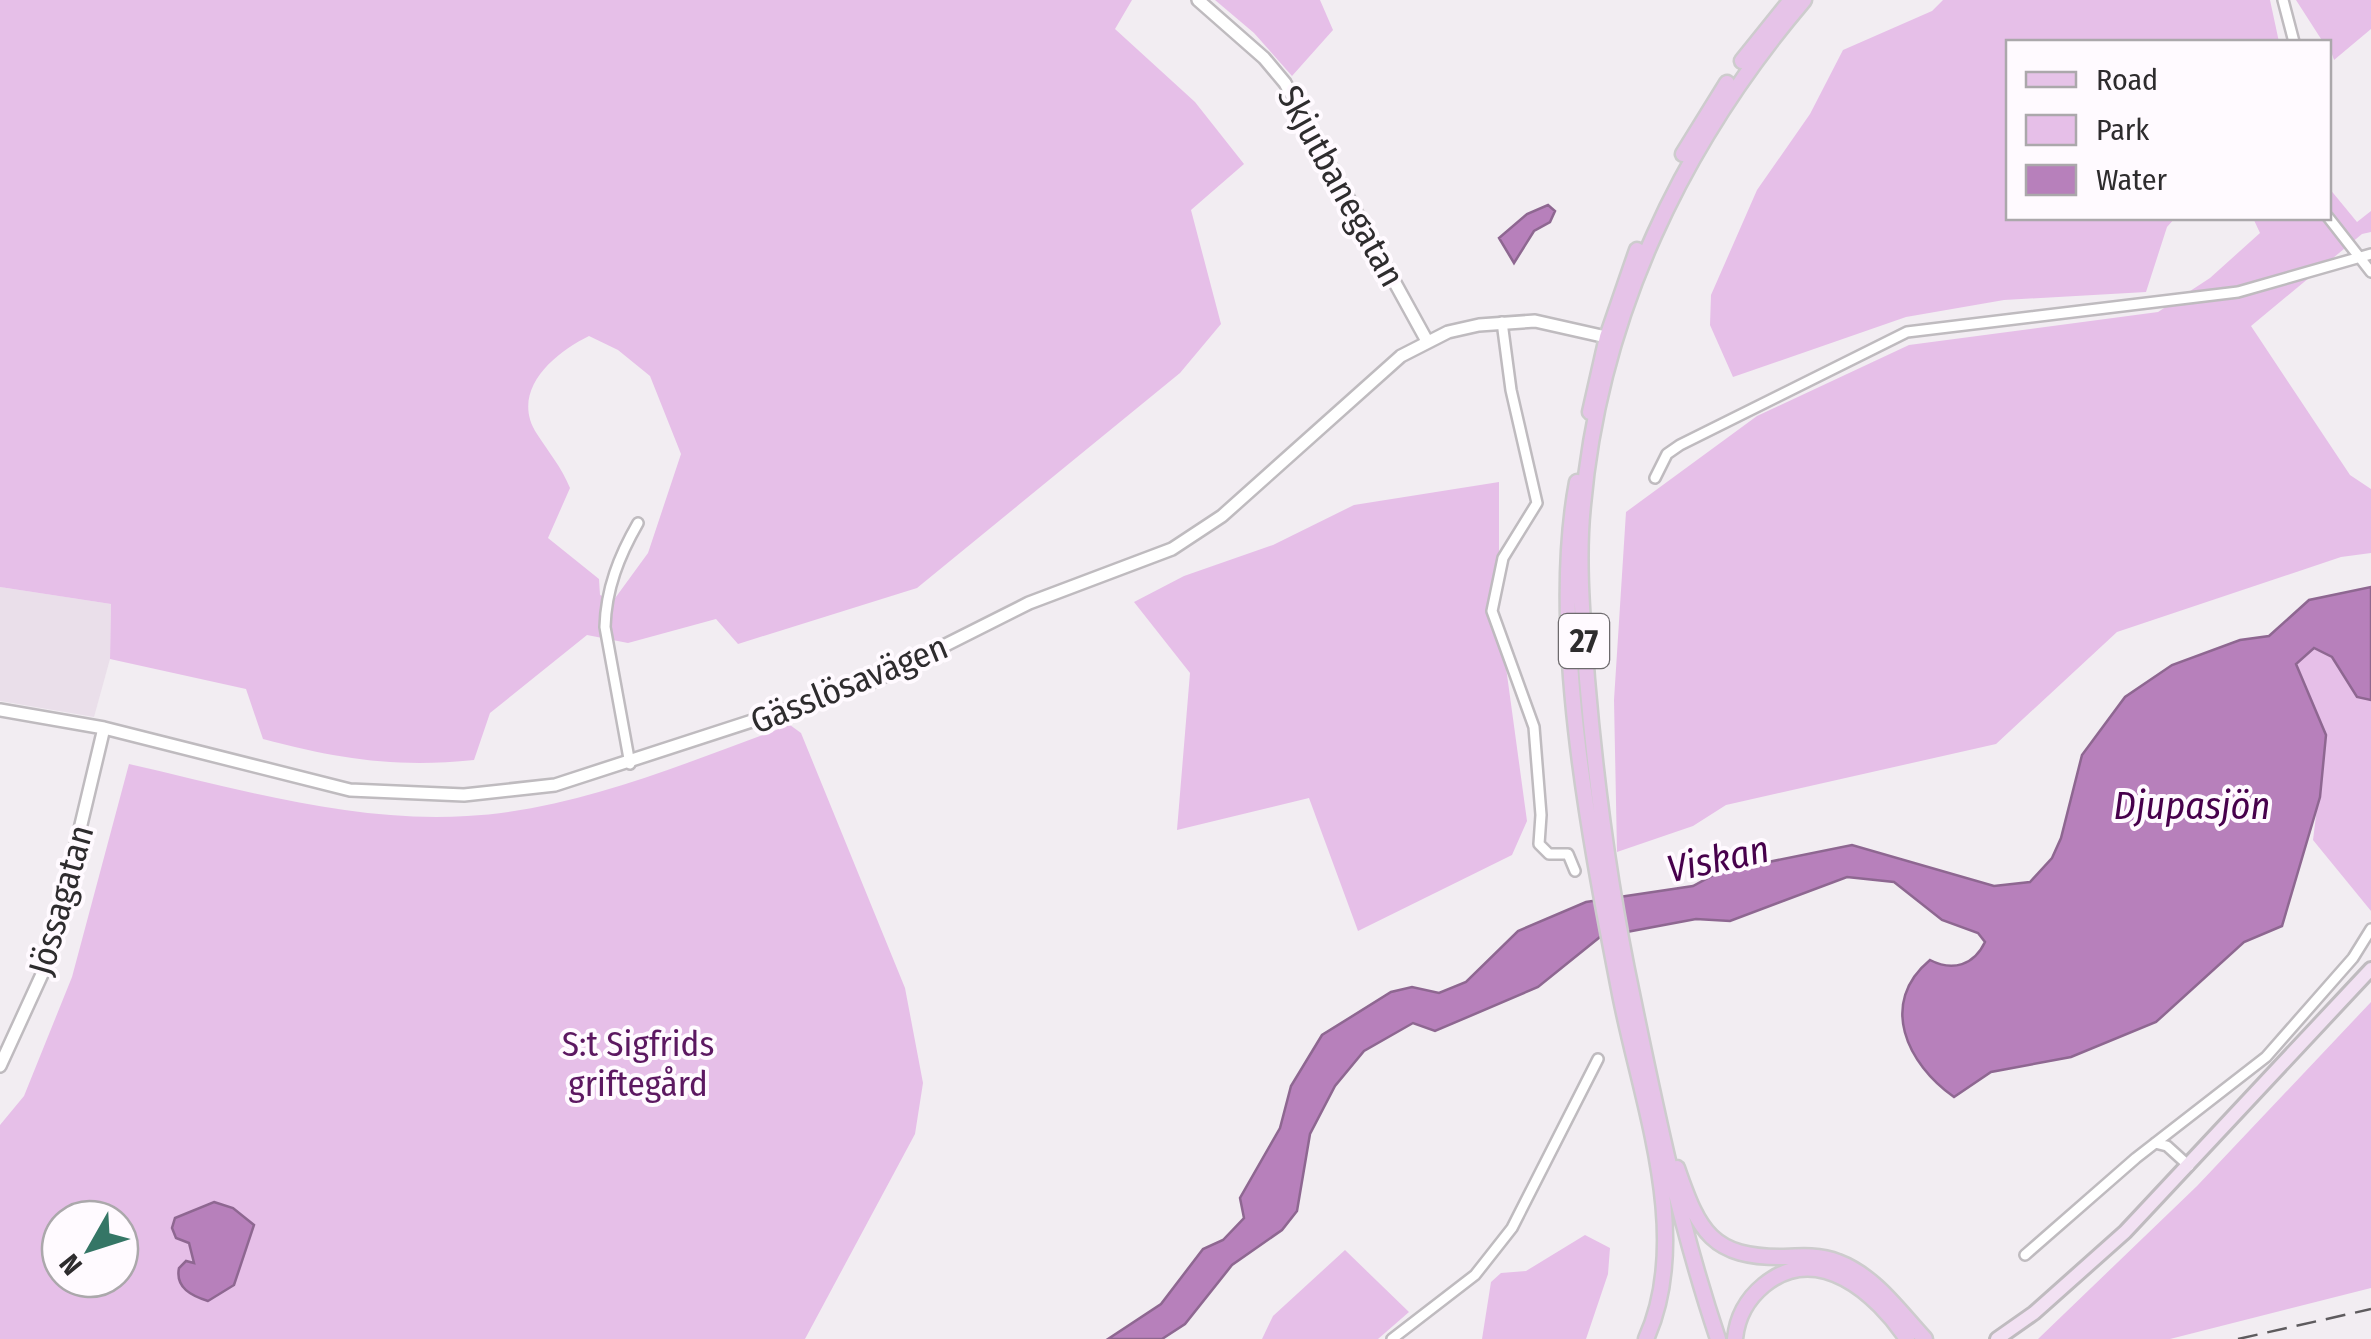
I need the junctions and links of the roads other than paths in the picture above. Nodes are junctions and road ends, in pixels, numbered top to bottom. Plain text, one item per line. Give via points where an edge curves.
1 (1198, 0) edge
2 (1790, 0) edge
3 (1804, 0) edge
4 (2283, 0) edge
5 (2293, 40) edge
6 (2331, 220) edge
7 (2366, 257) edge
8 (2371, 272) edge
9 (1502, 322) junction
10 (1612, 339) junction
11 (1427, 341) junction
12 (1655, 478) dead end
13 (638, 523) dead end
14 (0, 710) edge
15 (104, 728) junction
16 (630, 764) junction
17 (1575, 872) dead end
18 (2371, 929) edge
19 (2371, 969) edge
20 (1598, 1059) dead end
21 (0, 1066) edge
22 (1654, 1132) junction
23 (2155, 1144) junction
24 (2189, 1166) junction
25 (2025, 1256) dead end
26 (2009, 1335) edge
27 (1392, 1339) edge
28 (1646, 1339) edge
29 (1715, 1339) edge
30 (1735, 1339) edge
31 (1907, 1339) edge
32 (1925, 1339) edge
33 (1997, 1339) edge

1 - 11 street, Skjutbanegatan via 1286,84
2 - 10 main road, 27 via 1694,133 1645,230
3 - 10 main road, 27 via 1751,62 1688,164
4 - 5 street
6 - 7 street
7 - 8 street
7 - 12 street via 2238,292 1907,332 1666,454
9 - 10 street, Gässlösavägen via 1535,321
9 - 11 street, Gässlösavägen
9 - 17 street via 1538,503 1503,558 1492,611 1534,726 1538,844 1548,854 1568,854
10 - 22 main road, 27 via 1582,506 1582,617 1599,849
11 - 16 street, Gässlösavägen via 1395,361 1189,540 1029,603 872,682
13 - 16 street via 618,564 605,626
14 - 15 street, Gässlösavägen
15 - 16 street, Gässlösavägen via 290,778 414,795 538,788
15 - 21 street, Jössagatan via 49,960
18 - 23 street via 2354,958 2266,1058
19 - 24 main road
20 - 27 street via 1512,1228 1475,1275
22 - 28 main road via 1667,1255
22 - 29 main road, 27
22 - 32 main road via 1715,1242 1734,1254 1838,1262 1881,1290
23 - 24 street
23 - 25 street
24 - 26 main road
26 - 33 main road
30 - 31 main road via 1743,1310 1760,1288 1808,1268 1852,1281

